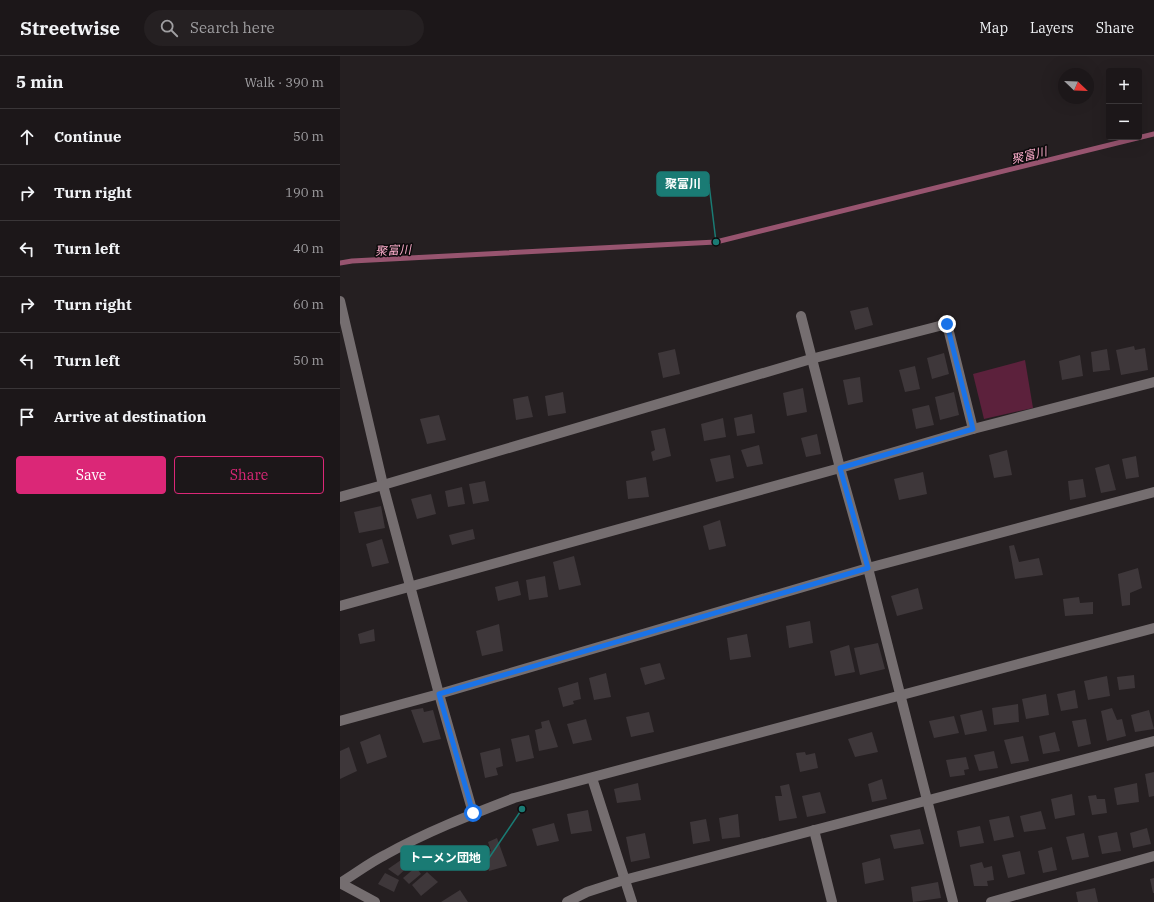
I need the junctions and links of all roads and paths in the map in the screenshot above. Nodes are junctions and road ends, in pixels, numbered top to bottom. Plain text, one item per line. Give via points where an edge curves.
1 (340, 301) edge
2 (801, 316) dead end
3 (811, 359) junction
4 (1154, 382) edge
5 (973, 429) junction
6 (840, 468) junction
7 (383, 485) junction
8 (1154, 492) edge
9 (340, 497) edge
10 (868, 568) junction
11 (411, 586) junction
12 (340, 606) edge
13 (1154, 628) edge
14 (439, 694) junction
15 (899, 696) junction
16 (340, 721) edge
17 (1154, 740) edge
18 (592, 778) junction
19 (928, 801) junction
20 (473, 813) junction
21 (814, 830) junction
22 (1154, 856) edge
23 (624, 880) junction
24 (340, 883) edge
25 (375, 902) edge
26 (567, 902) edge
27 (632, 902) edge
28 (832, 902) edge
29 (953, 902) edge
30 (991, 902) edge

1 - 7 street
2 - 3 street
3 - 5 street via 947,324
3 - 6 street
3 - 7 street
4 - 5 street
5 - 6 street
6 - 10 street
6 - 11 street
7 - 9 street
7 - 11 street
8 - 10 street
10 - 14 street
10 - 15 street
11 - 12 street
11 - 14 street
13 - 15 street
14 - 16 street
14 - 20 street
15 - 18 street
15 - 19 street
17 - 19 street
18 - 20 street via 514,798
18 - 23 street
19 - 21 street
19 - 29 street
20 - 24 street via 384,855
21 - 23 street
21 - 28 street
22 - 30 street
23 - 26 street via 587,892
23 - 27 street
24 - 25 street

